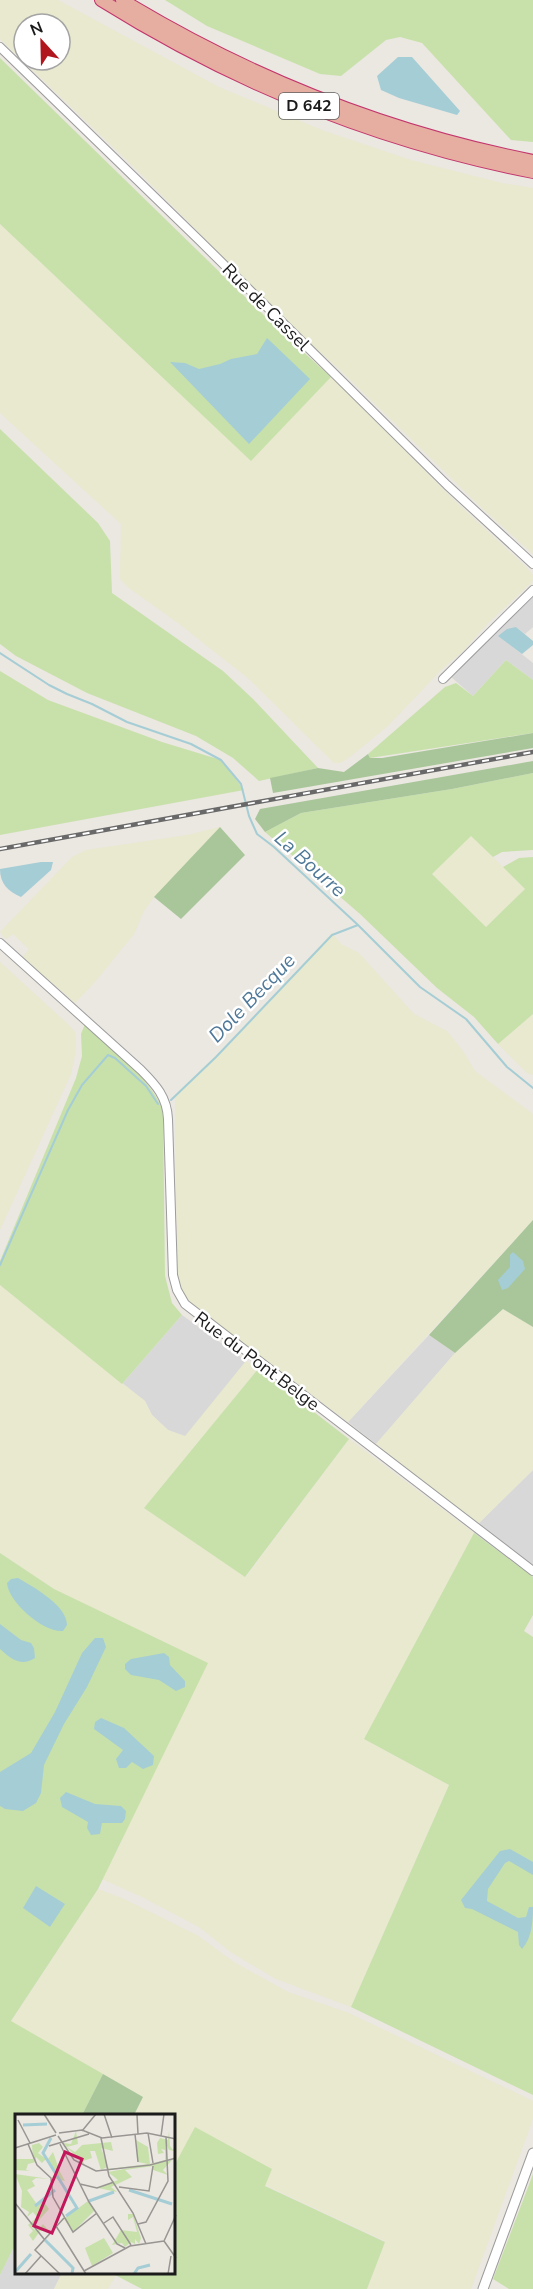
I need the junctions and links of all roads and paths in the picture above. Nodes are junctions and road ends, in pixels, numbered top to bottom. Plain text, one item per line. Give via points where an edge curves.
1 (101, 0) edge
2 (122, 0) edge
3 (0, 47) edge
4 (533, 161) edge
5 (533, 172) edge
6 (533, 564) edge
7 (533, 590) edge
8 (443, 679) dead end
9 (0, 943) edge
10 (533, 1571) edge
11 (533, 2153) edge
12 (483, 2289) edge

1 - 5 highway, D 642 via 197,55 305,105 432,148
2 - 4 highway, D 642 via 219,54 328,102 420,133
3 - 6 street, Rue de Cassel via 447,485
7 - 8 street
9 - 10 street, Rue du Pont Belge via 141,1070 164,1098 168,1113 173,1275 185,1304
11 - 12 street

